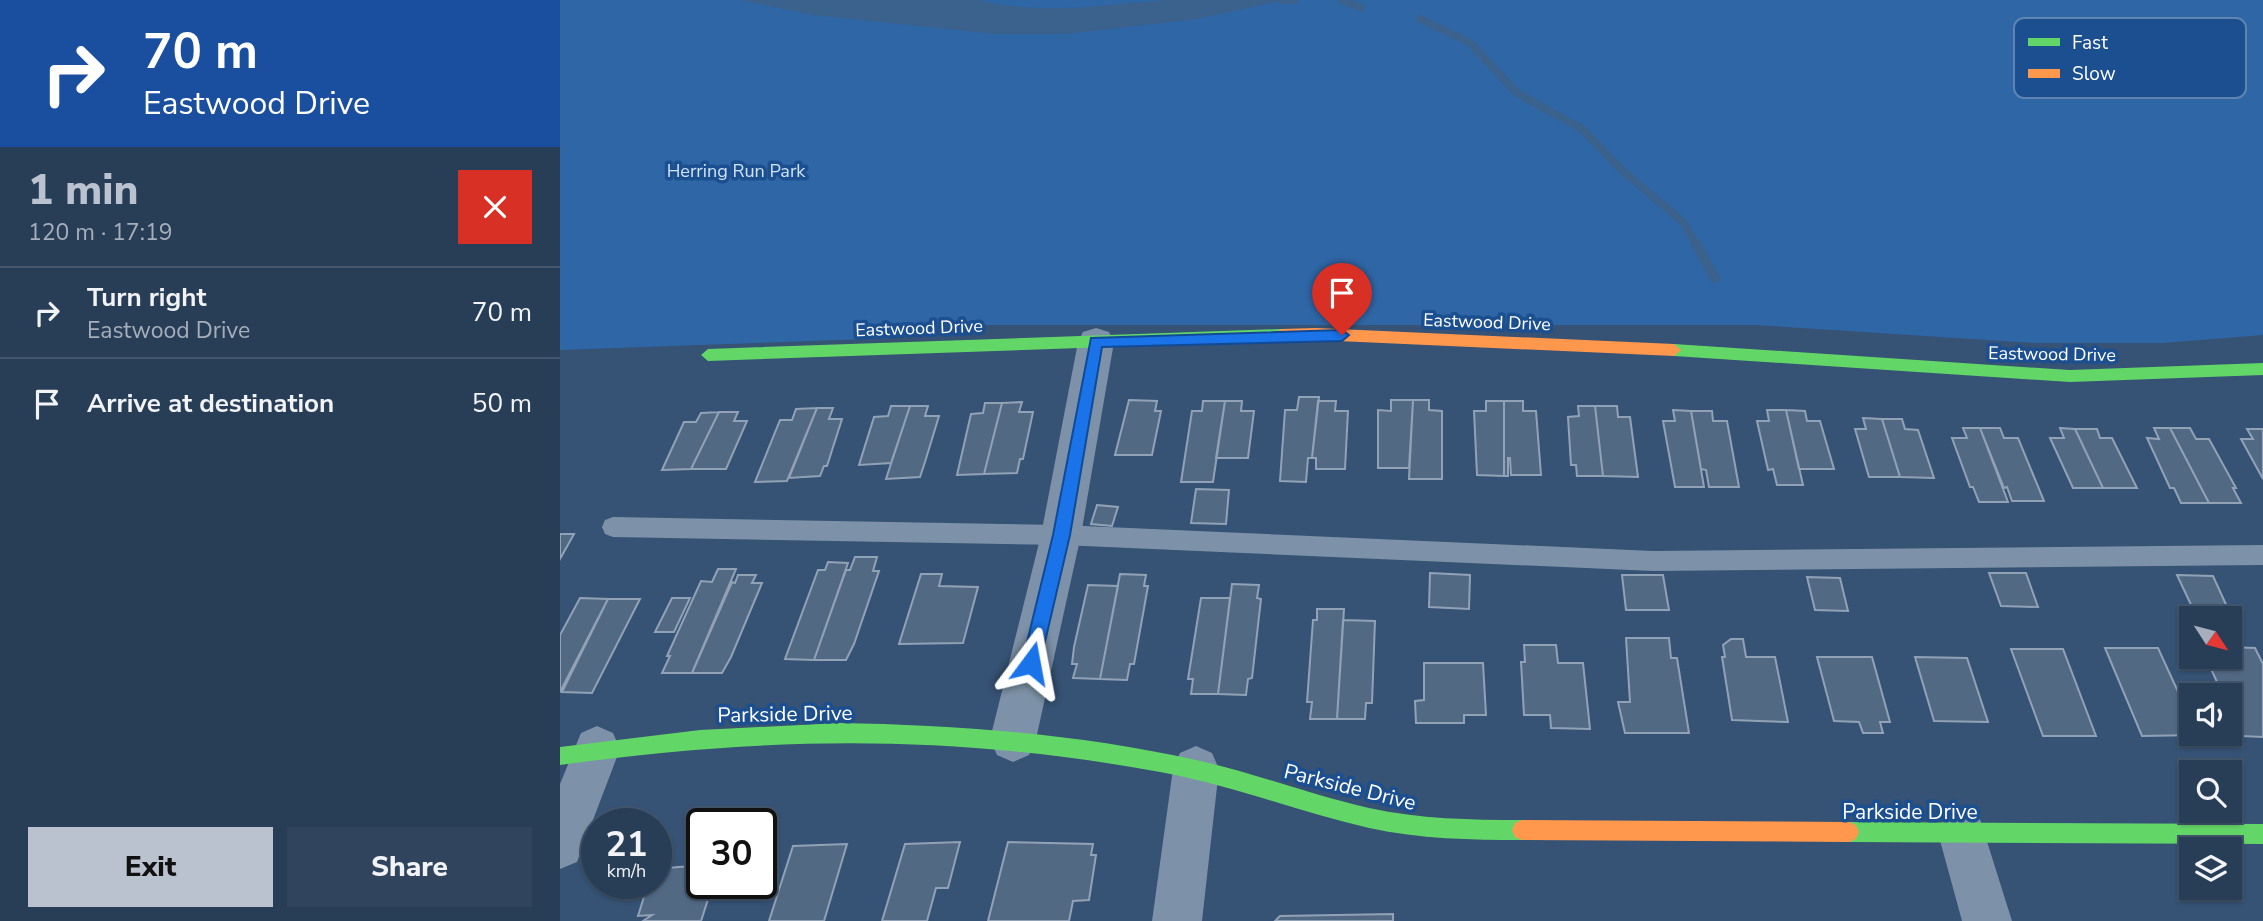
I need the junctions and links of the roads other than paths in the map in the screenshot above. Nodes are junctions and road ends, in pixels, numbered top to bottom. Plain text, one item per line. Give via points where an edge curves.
1 (1096, 342) junction
2 (708, 355) dead end
3 (2263, 369) edge
4 (613, 527) dead end
5 (1061, 535) junction
6 (2263, 555) edge
7 (1013, 739) junction
8 (578, 752) edge
9 (1196, 769) junction
10 (1962, 833) junction
11 (2263, 834) edge
12 (560, 845) edge
13 (1177, 921) edge
14 (1987, 921) edge

1 - 2 street, Eastwood Drive
1 - 3 street, Eastwood Drive via 1316,334 1599,345 2056,375
1 - 5 street
4 - 5 lane
5 - 6 lane via 1653,561
5 - 7 street
7 - 8 street, Parkside Drive via 772,733 691,737
7 - 9 street, Parkside Drive
8 - 12 street
9 - 10 street, Parkside Drive via 1388,822 1457,830
9 - 13 street
10 - 11 street, Parkside Drive
10 - 14 street

